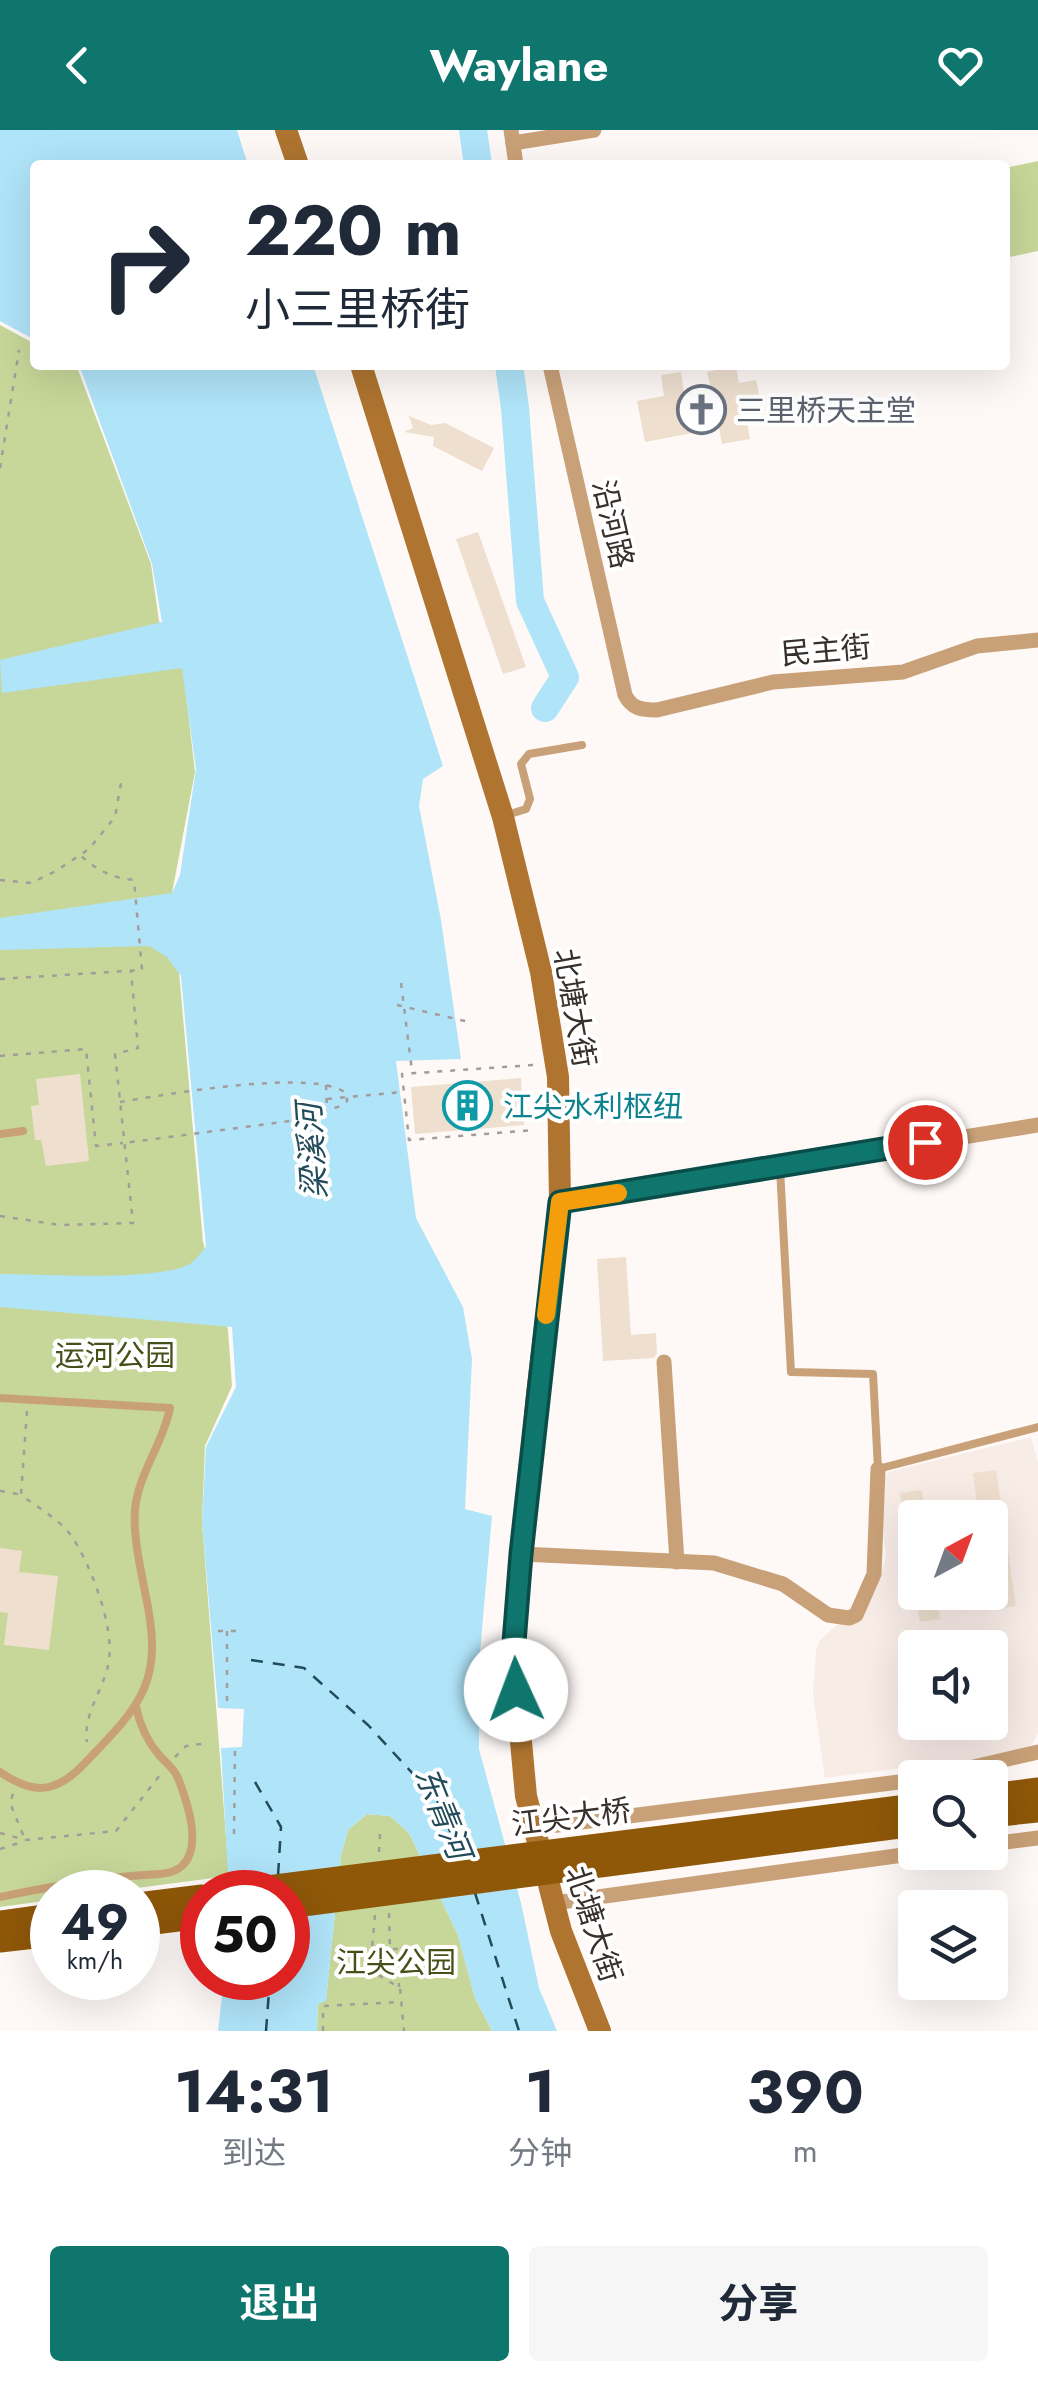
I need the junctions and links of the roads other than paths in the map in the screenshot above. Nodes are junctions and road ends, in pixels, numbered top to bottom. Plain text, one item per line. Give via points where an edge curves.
1 (286, 130) edge
2 (594, 130) edge
3 (512, 136) edge
4 (296, 160) edge
5 (363, 370) edge
6 (551, 370) edge
7 (1038, 640) edge
8 (625, 694) joint
9 (582, 745) dead end
10 (503, 816) junction
11 (1038, 1125) edge
12 (23, 1132) dead end
13 (0, 1134) edge
14 (780, 1166) junction
15 (560, 1202) junction
16 (664, 1362) dead end
17 (0, 1398) edge
18 (1038, 1427) edge
19 (878, 1469) junction
20 (521, 1554) junction
21 (677, 1562) junction
22 (136, 1707) junction
23 (1038, 1752) edge
24 (1004, 1760) edge
25 (0, 1772) edge
26 (898, 1782) edge
27 (1038, 1790) edge
28 (1008, 1794) edge
29 (898, 1808) edge
30 (1038, 1810) edge
31 (1008, 1813) edge
32 (898, 1827) edge
33 (534, 1828) junction
34 (1038, 1838) edge
35 (1008, 1842) edge
36 (898, 1856) edge
37 (310, 1883) edge
38 (0, 1897) edge
39 (554, 1903) junction
40 (310, 1905) edge
41 (30, 1924) edge
42 (1, 1934) edge
43 (30, 1934) edge
44 (600, 2031) edge

1 - 4 main road
2 - 3 street
5 - 10 main road, 北塘大街
6 - 8 street, 沿河路
7 - 8 street, 民主街 via 977,646 903,672 773,682 657,710 640,710
9 - 10 lane via 529,754 521,764 530,799 526,808
10 - 15 main road, 北塘大街 via 541,972 558,1077
11 - 14 street
12 - 13 lane
14 - 15 street
14 - 19 lane via 792,1372 873,1374
15 - 20 main road, 北塘大街
16 - 21 street
17 - 22 lane via 170,1408 166,1433 138,1485 136,1546 154,1653
18 - 19 lane
19 - 21 street via 874,1574 856,1615 828,1615 783,1584 714,1563
20 - 21 street
20 - 33 main road, 北塘大街 via 513,1655
22 - 25 lane via 76,1772 51,1788 32,1789
22 - 38 lane via 142,1730 176,1772 190,1821 185,1864 170,1873 97,1878
23 - 24 street
26 - 33 street
27 - 28 main road
29 - 37 main road, 江尖大桥, bridge
30 - 31 main road
32 - 40 main road, 江尖大桥, bridge via 382,1903
33 - 39 main road, 北塘大街
34 - 35 street
36 - 39 street
39 - 44 main road, 北塘大街
41 - 42 main road
42 - 43 main road

